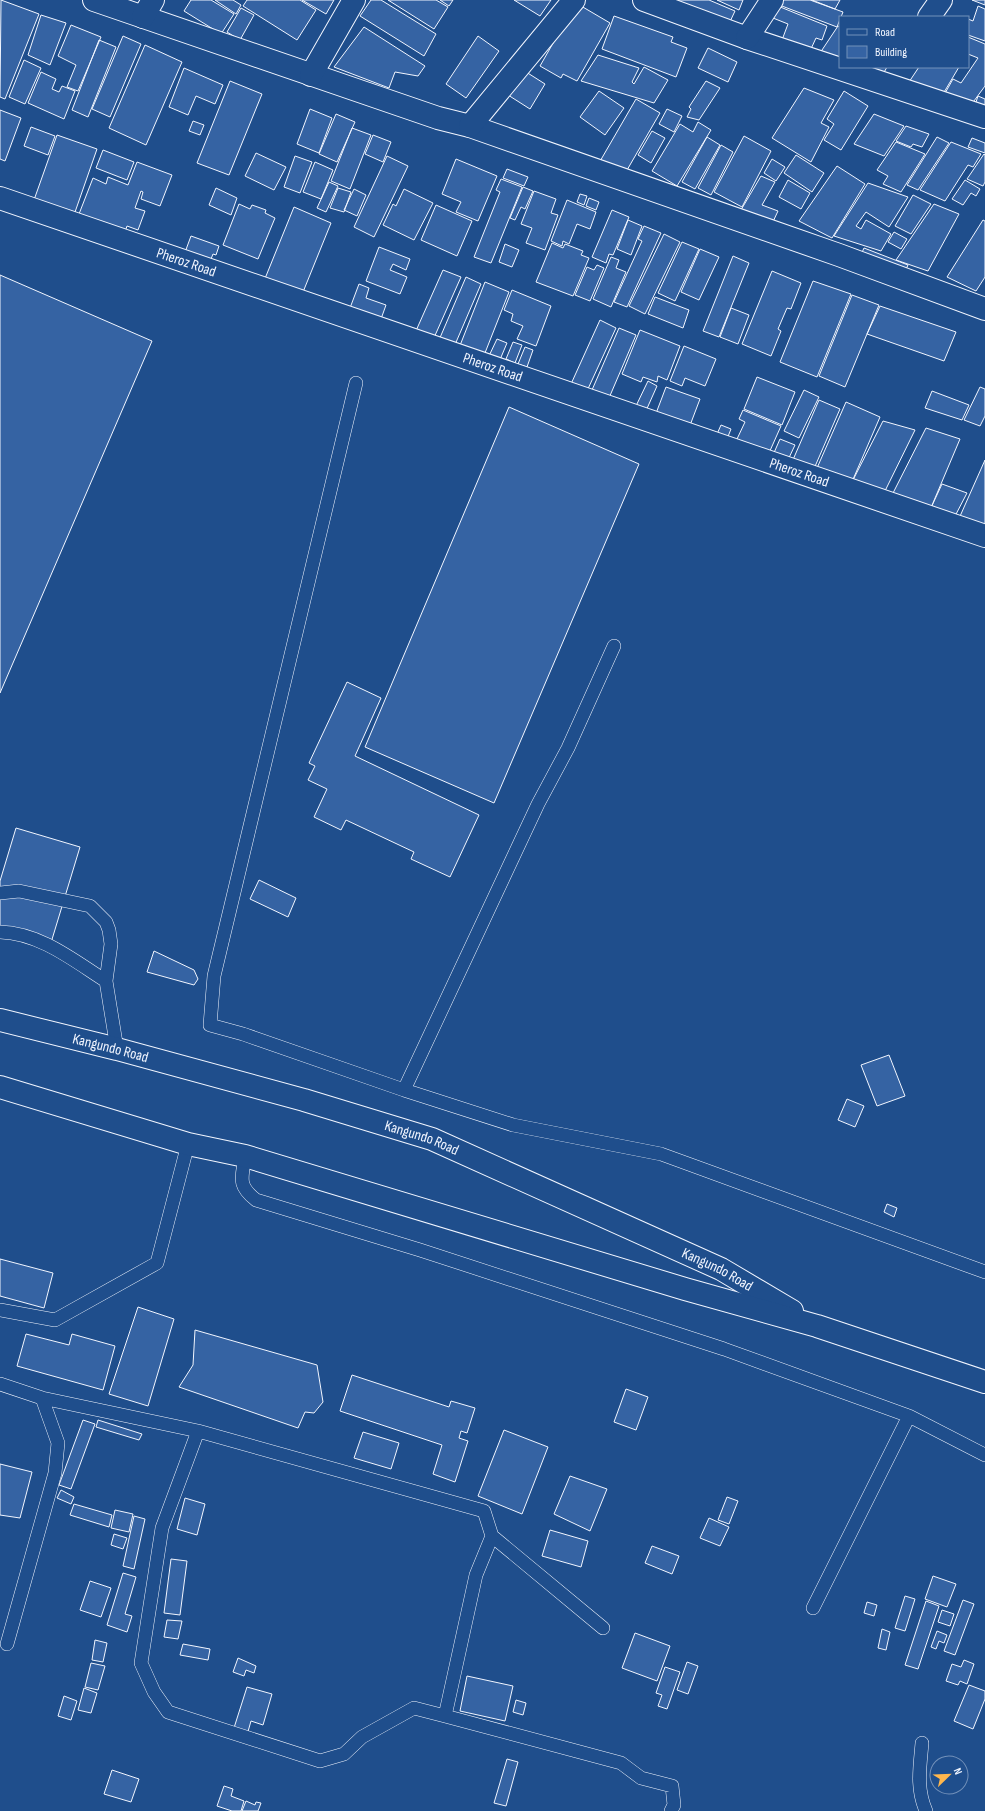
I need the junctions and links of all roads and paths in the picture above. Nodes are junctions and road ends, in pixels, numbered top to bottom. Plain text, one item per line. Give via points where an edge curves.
1 (94, 0) edge
2 (354, 0) edge
3 (574, 0) edge
4 (644, 0) edge
5 (772, 0) edge
6 (941, 0) edge
7 (148, 8) edge
8 (931, 16) edge
9 (747, 38) junction
10 (839, 62) edge
11 (864, 68) edge
12 (311, 75) junction
13 (891, 75) edge
14 (985, 117) edge
15 (470, 126) junction
16 (0, 198) edge
17 (985, 309) edge
18 (356, 383) dead end
19 (985, 536) edge
20 (614, 646) dead end
21 (0, 893) edge
22 (0, 932) edge
23 (106, 980) junction
24 (0, 1020) edge
25 (117, 1049) junction
26 (0, 1087) edge
27 (404, 1090) junction
28 (188, 1144) junction
29 (244, 1156) junction
30 (985, 1272) edge
31 (0, 1310) edge
32 (817, 1326) junction
33 (985, 1382) edge
34 (0, 1384) edge
35 (42, 1398) junction
36 (909, 1416) junction
37 (198, 1430) junction
38 (985, 1454) edge
39 (492, 1536) junction
40 (813, 1608) dead end
41 (603, 1628) dead end
42 (7, 1644) dead end
43 (445, 1716) junction
44 (922, 1743) dead end
45 (671, 1811) edge
46 (926, 1811) edge

1 - 7 main road
2 - 12 main road
3 - 15 main road
4 - 9 main road
5 - 9 main road
6 - 8 main road
7 - 12 main road
9 - 10 main road
11 - 13 main road
12 - 15 main road via 438,118
13 - 14 main road
15 - 17 main road
16 - 19 main road, Pheroz Road
18 - 27 lane via 214,976 210,1025
20 - 27 lane via 568,748 538,804
21 - 23 lane via 19,891 90,906 101,916 109,930 111,944
22 - 23 lane via 13,932 45,942
23 - 25 lane
24 - 25 main road, Kangundo Road
25 - 32 main road, Kangundo Road via 304,1100 432,1139 721,1269
26 - 28 main road, Kangundo Road
27 - 30 lane via 513,1125 661,1154
28 - 29 main road, Kangundo Road
28 - 31 lane via 157,1263 55,1320
29 - 32 main road, Kangundo Road via 685,1289
29 - 36 lane via 241,1183 247,1193 256,1200 420,1250 724,1350
32 - 33 main road, Kangundo Road
34 - 35 lane
35 - 37 lane
35 - 42 lane via 58,1443 55,1473
36 - 38 lane
36 - 40 lane
37 - 39 lane via 484,1511
37 - 43 lane via 162,1528 141,1663 154,1692 168,1712 320,1760 344,1754 362,1737 414,1708
39 - 41 lane
39 - 43 lane via 476,1575
43 - 45 lane via 621,1763 641,1778 672,1786 674,1805
44 - 46 lane via 918,1780 921,1800

